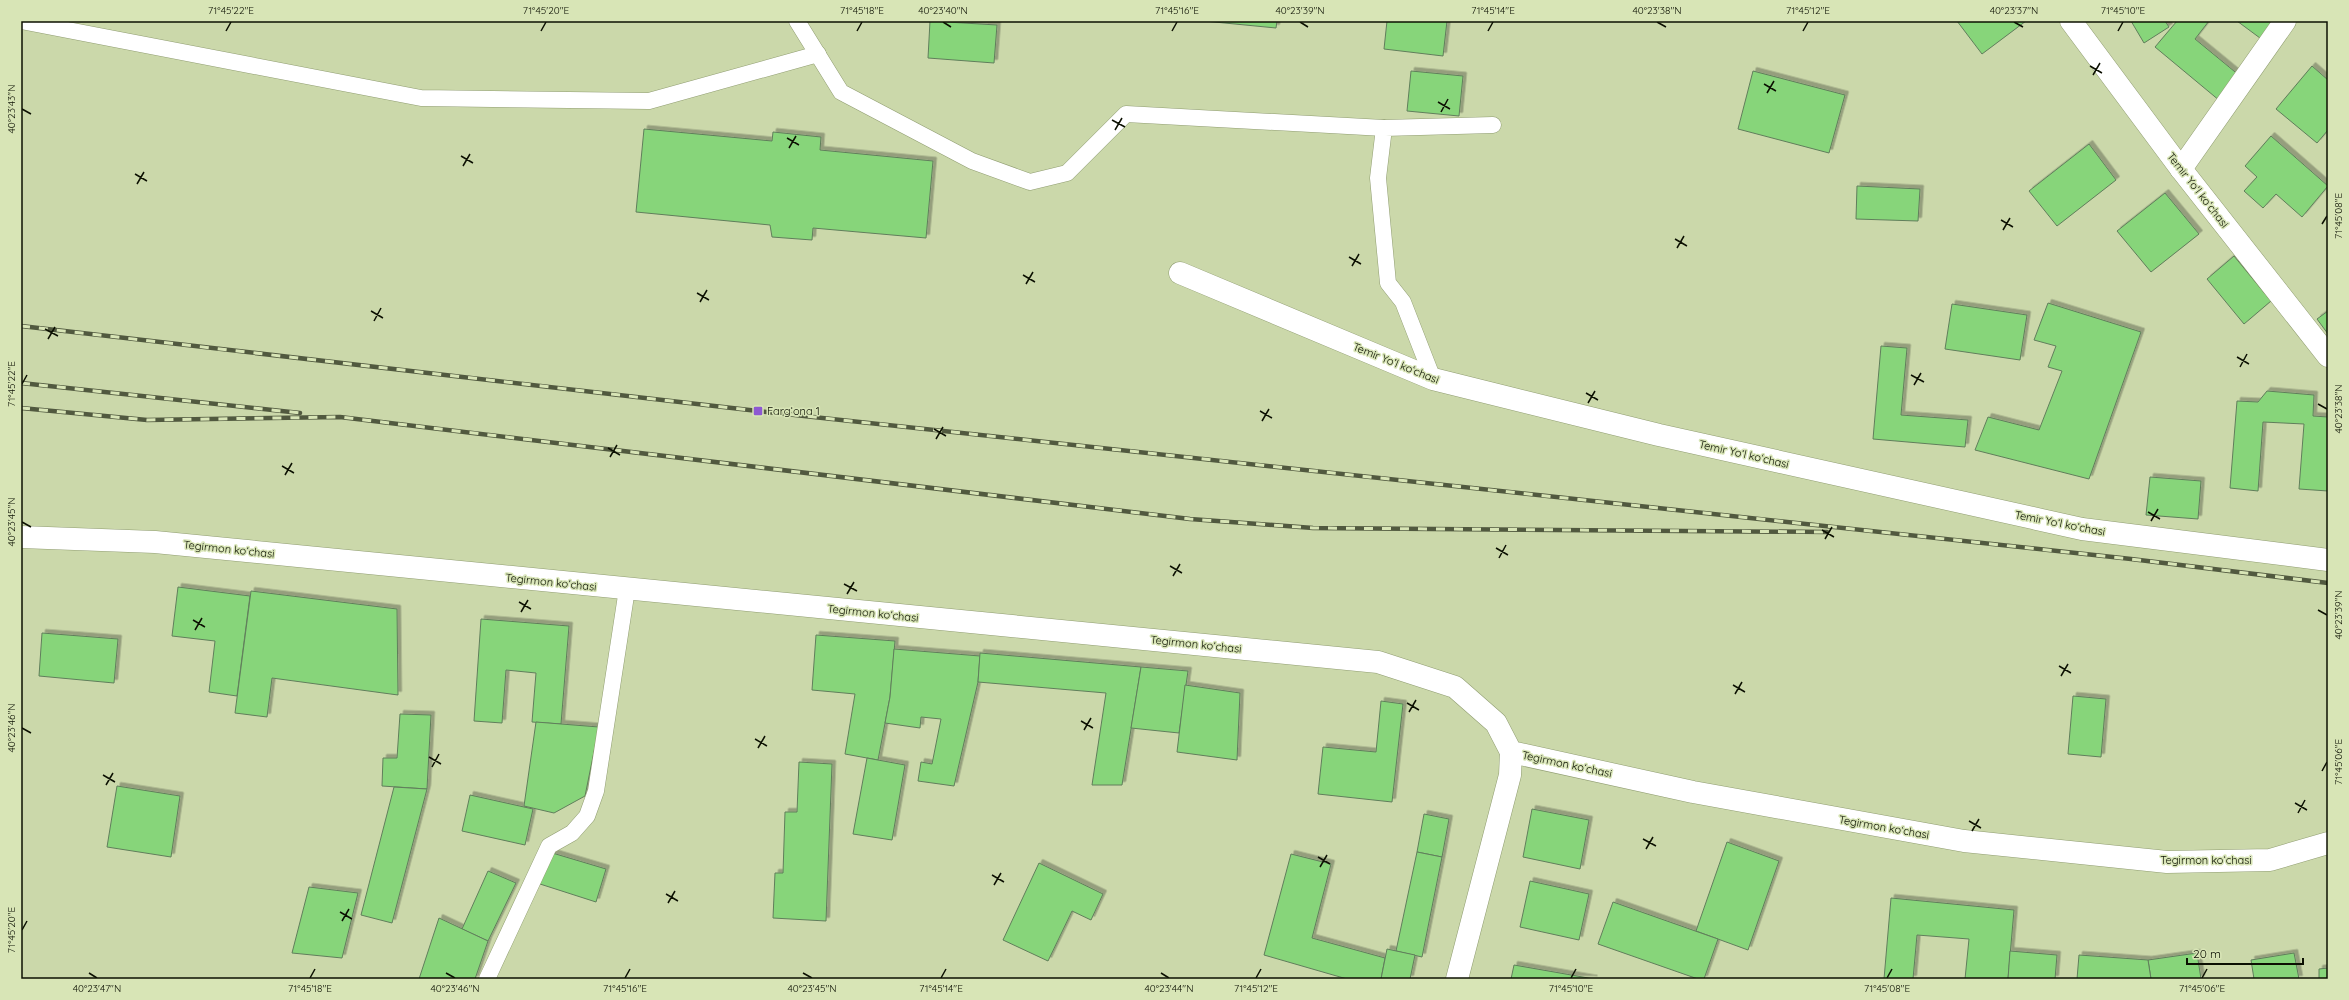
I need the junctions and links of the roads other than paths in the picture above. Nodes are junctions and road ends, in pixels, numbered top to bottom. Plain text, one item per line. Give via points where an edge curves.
1 (21, 21) edge
2 (797, 21) edge
3 (2071, 21) edge
4 (2285, 21) edge
5 (818, 54) junction
6 (1493, 125) dead end
7 (1384, 128) junction
8 (2181, 169) junction
9 (1180, 273) dead end
10 (2328, 356) edge
11 (1433, 379) junction
12 (21, 537) edge
13 (2328, 560) edge
14 (627, 589) junction
15 (1511, 752) junction
16 (2328, 843) edge
17 (487, 979) edge
18 (1457, 979) edge

1 - 5 lane via 421,98 649,101
2 - 5 lane
3 - 8 street, Temir Yoʻl koʻchasi
4 - 8 street
5 - 7 lane via 841,92 972,161 1030,182 1067,173 1126,114
6 - 7 lane
7 - 11 lane via 1378,178 1388,283 1403,302
8 - 10 street, Temir Yoʻl koʻchasi
9 - 11 street, Temir Yoʻl koʻchasi
11 - 13 street, Temir Yoʻl koʻchasi via 1659,435 2082,529
12 - 14 street, Tegirmon koʻchasi via 154,542
14 - 15 street, Tegirmon koʻchasi via 1378,662 1455,688 1496,723
14 - 17 lane via 596,791 587,816 572,833 549,846
15 - 16 street, Tegirmon koʻchasi via 1693,792 1964,841 2167,862 2270,860
15 - 18 street via 1510,775

